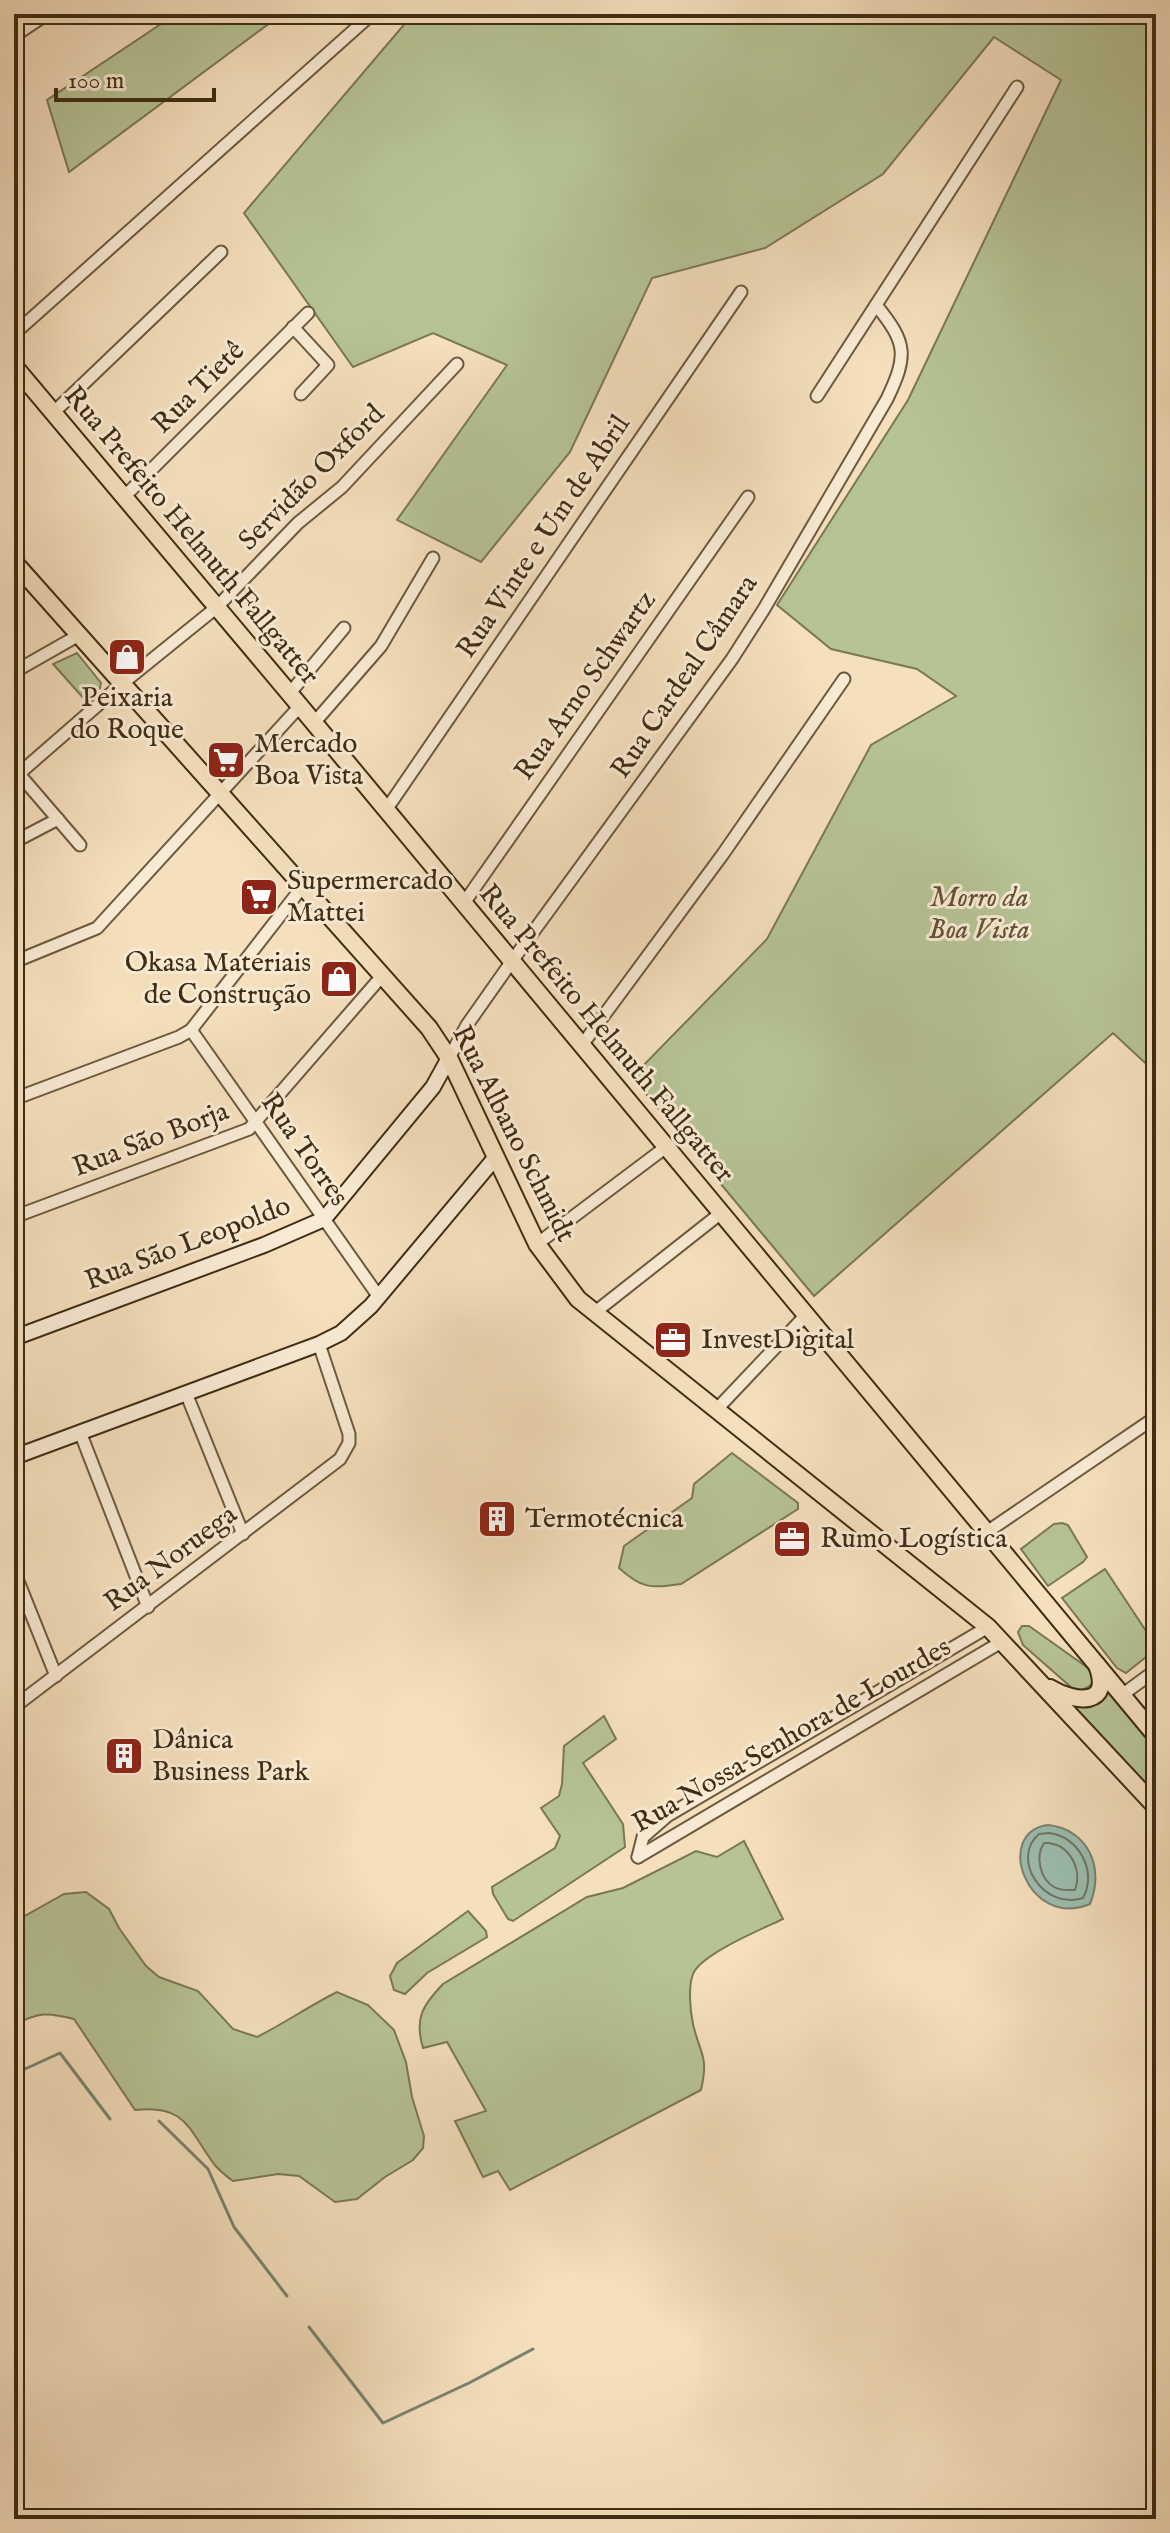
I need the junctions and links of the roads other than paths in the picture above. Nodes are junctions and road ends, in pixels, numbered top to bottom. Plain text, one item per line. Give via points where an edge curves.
1 (47, 14) edge
2 (372, 14) edge
3 (14, 36) edge
4 (1017, 87) dead end
5 (221, 252) dead end
6 (741, 292) dead end
7 (876, 305) junction
8 (308, 313) dead end
9 (293, 327) junction
10 (14, 334) edge
11 (457, 364) dead end
12 (14, 366) edge
13 (301, 394) dead end
14 (817, 396) dead end
15 (53, 413) junction
16 (124, 497) junction
17 (748, 497) dead end
18 (433, 558) dead end
19 (14, 562) edge
20 (217, 607) junction
21 (344, 628) dead end
22 (79, 635) junction
23 (14, 672) edge
24 (844, 679) dead end
25 (123, 683) junction
26 (295, 699) junction
27 (314, 723) junction
28 (17, 776) edge
29 (220, 794) junction
30 (386, 810) junction
31 (58, 819) junction
32 (14, 842) edge
33 (80, 845) dead end
34 (303, 886) junction
35 (464, 903) junction
36 (512, 961) junction
37 (14, 962) edge
38 (382, 976) junction
39 (191, 1030) junction
40 (582, 1045) junction
41 (449, 1058) junction
42 (14, 1099) edge
43 (256, 1123) junction
44 (666, 1147) junction
45 (495, 1158) junction
46 (721, 1213) junction
47 (14, 1217) edge
48 (324, 1219) junction
49 (537, 1244) junction
50 (379, 1297) junction
51 (594, 1313) junction
52 (806, 1315) junction
53 (14, 1338) edge
54 (319, 1344) junction
55 (186, 1393) junction
56 (716, 1410) junction
57 (1156, 1417) edge
58 (80, 1432) junction
59 (14, 1457) edge
60 (987, 1532) junction
61 (243, 1534) junction
62 (14, 1571) edge
63 (148, 1607) junction
64 (988, 1627) junction
65 (1003, 1641) junction
66 (1097, 1665) junction
67 (1156, 1670) edge
68 (56, 1676) junction
69 (1036, 1678) junction
70 (1122, 1695) junction
71 (14, 1707) edge
72 (1156, 1736) edge
73 (746, 1770) junction
74 (756, 1786) junction
75 (1156, 1807) edge

1 - 3 street
2 - 10 street
4 - 7 street
5 - 15 street
6 - 30 street, Rua Vinte e Um de Abril
7 - 14 street
7 - 36 street, Rua Cardeal Câmara via 900,337 898,372 887,399 740,647
8 - 9 street, Rua Tietê
9 - 13 street via 328,365
9 - 16 street, Rua Tietê
11 - 20 street, Servidão Oxford via 342,487 298,523
12 - 15 main road, Rua Prefeito Helmuth Fallgatter
15 - 16 main road, Rua Prefeito Helmuth Fallgatter
16 - 20 main road, Rua Prefeito Helmuth Fallgatter
17 - 35 street, Rua Arno Schwartz
18 - 27 street via 381,646
19 - 22 main road, Rua Albano Schmidt
20 - 25 street, Servidão Oxford
20 - 26 main road, Rua Prefeito Helmuth Fallgatter
21 - 26 street
22 - 23 street
22 - 25 main road, Rua Albano Schmidt
24 - 40 street
25 - 28 street, Servidão Oxford
25 - 29 main road, Rua Albano Schmidt
26 - 27 main road, Rua Prefeito Helmuth Fallgatter
26 - 29 street
27 - 30 main road, Rua Prefeito Helmuth Fallgatter
28 - 31 street
29 - 34 main road, Rua Albano Schmidt
29 - 37 street via 97,928
30 - 35 main road, Rua Prefeito Helmuth Fallgatter
31 - 32 street
31 - 33 street
34 - 38 main road, Rua Albano Schmidt
34 - 39 street
35 - 36 main road, Rua Prefeito Helmuth Fallgatter
36 - 40 main road, Rua Prefeito Helmuth Fallgatter
36 - 41 street, Rua Cardeal Câmara
38 - 41 main road, Rua Albano Schmidt
38 - 43 street, Rua São Borja
39 - 42 street
39 - 43 street, Rua Torres
40 - 44 main road, Rua Prefeito Helmuth Fallgatter
41 - 45 main road, Rua Albano Schmidt
41 - 48 street, Rua São Leopoldo via 433,1087
43 - 47 street, Rua São Borja
43 - 48 street, Rua Torres
44 - 46 main road, Rua Prefeito Helmuth Fallgatter
44 - 49 street
45 - 49 main road, Rua Albano Schmidt
45 - 50 street
46 - 51 street
46 - 52 main road, Rua Prefeito Helmuth Fallgatter
48 - 50 street, Rua Torres
48 - 53 street, Rua São Leopoldo
49 - 51 main road, Rua Albano Schmidt via 564,1283
50 - 54 street via 352,1325
51 - 56 main road, Rua Albano Schmidt
52 - 56 street
52 - 60 main road, Rua Prefeito Helmuth Fallgatter
54 - 55 street
54 - 61 street, Rua Noruega via 349,1443 340,1459
55 - 58 street
55 - 61 street
56 - 64 main road, Rua Albano Schmidt
57 - 60 street
58 - 59 street
58 - 63 street
60 - 66 main road, Rua Prefeito Helmuth Fallgatter
61 - 63 street, Rua Noruega
62 - 68 street
63 - 68 street, Rua Noruega
64 - 65 main road, Rua Albano Schmidt
64 - 73 street, Rua Nossa Senhora de Lourdes
65 - 69 main road, Rua Albano Schmidt
65 - 74 street, Rua Nossa Senhora de Lourdes
66 - 69 main road via 1101,1685 1087,1699 1059,1693
66 - 70 main road, Rua Prefeito Helmuth Fallgatter
67 - 70 street
68 - 71 street, Rua Noruega
69 - 75 main road, Rua Albano Schmidt
70 - 72 main road, Rua Prefeito Helmuth Fallgatter
73 - 74 street
73 - 74 street, Rua Nossa Senhora de Lourdes via 651,1828 638,1857

